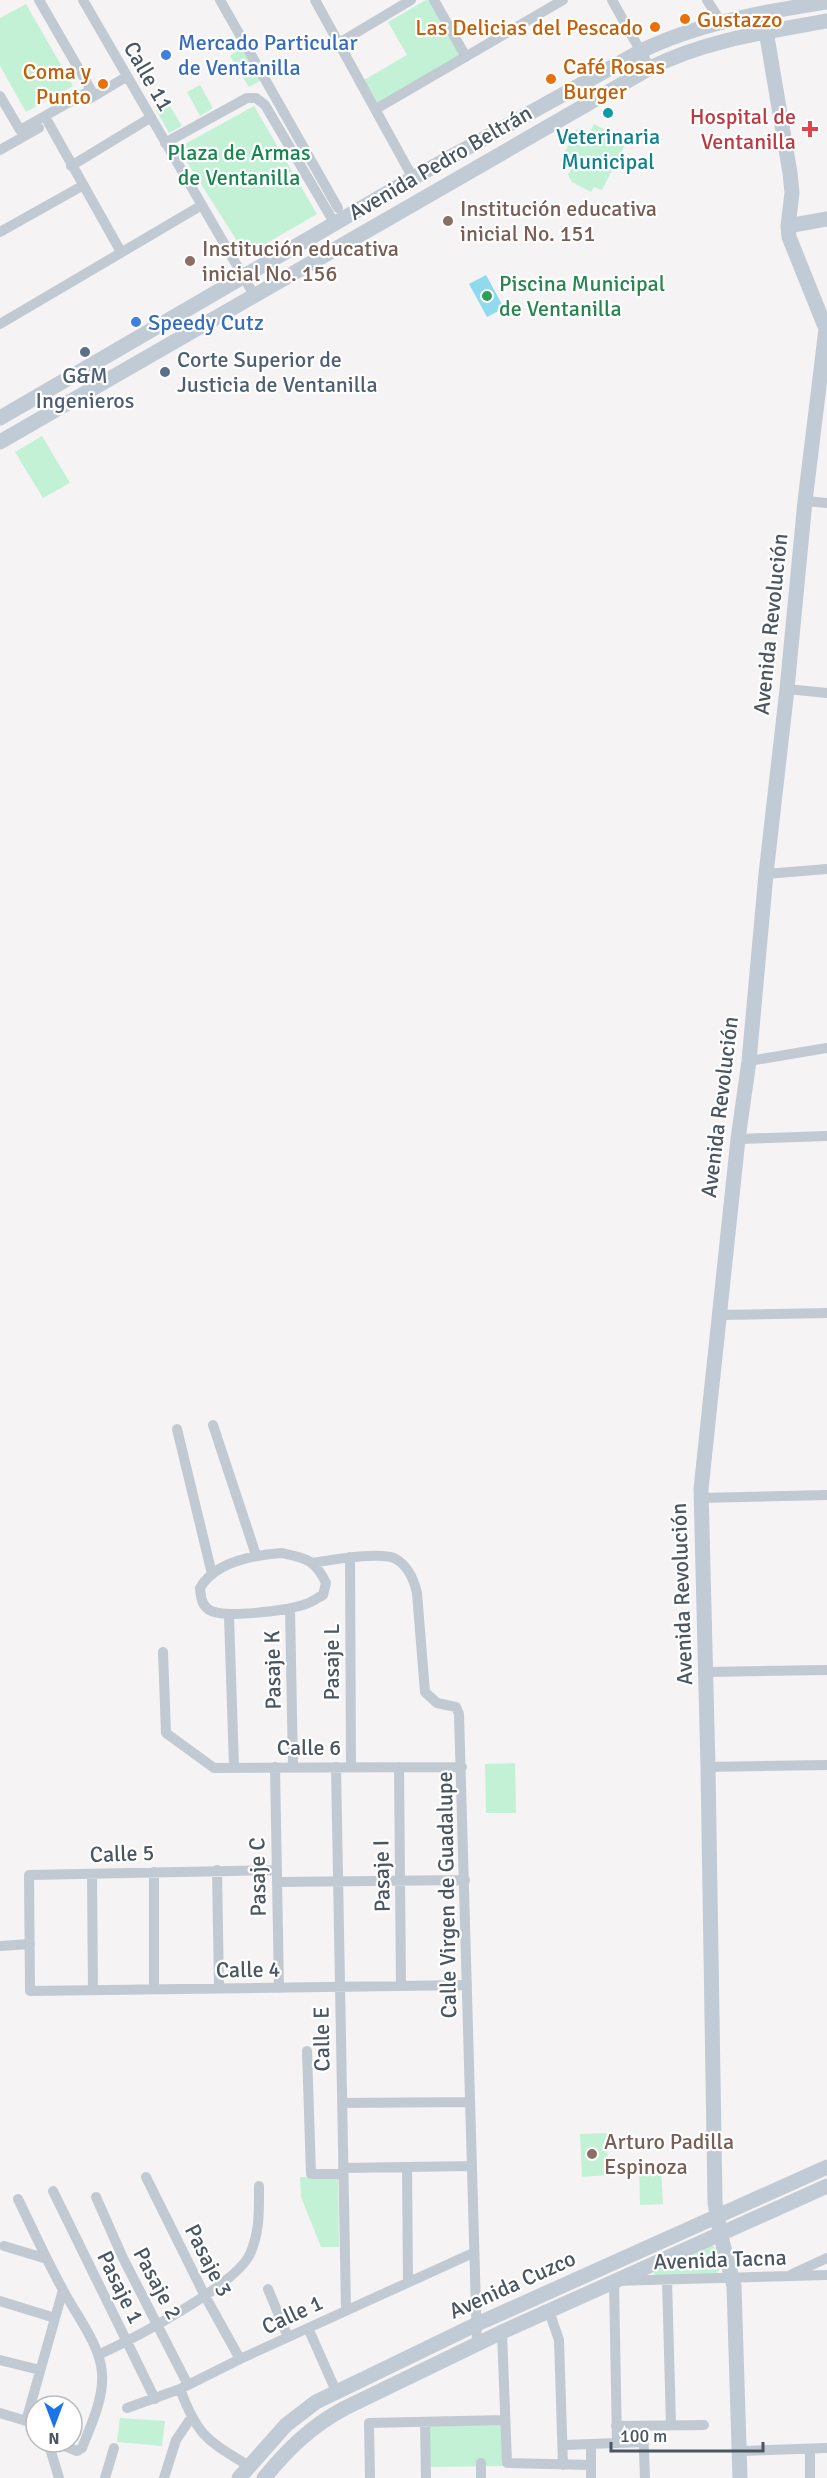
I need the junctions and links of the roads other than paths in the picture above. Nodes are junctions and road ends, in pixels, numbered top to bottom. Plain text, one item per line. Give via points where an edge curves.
1 (39, 0) edge
2 (82, 0) edge
3 (220, 0) edge
4 (315, 0) edge
5 (411, 0) edge
6 (434, 0) edge
7 (563, 0) edge
8 (612, 0) edge
9 (707, 0) edge
10 (827, 2) edge
11 (763, 13) junction
12 (827, 21) edge
13 (721, 22) junction
14 (766, 32) junction
15 (339, 43) junction
16 (641, 51) junction
17 (466, 57) junction
18 (650, 68) junction
19 (126, 77) junction
20 (0, 96) edge
21 (376, 109) junction
22 (150, 118) junction
23 (48, 123) junction
24 (165, 143) junction
25 (0, 150) edge
26 (71, 166) junction
27 (413, 178) junction
28 (82, 186) junction
29 (201, 205) junction
30 (338, 208) dead end
31 (827, 219) edge
32 (335, 225) junction
33 (788, 226) junction
34 (0, 232) edge
35 (121, 252) junction
36 (243, 278) junction
37 (254, 295) junction
38 (2, 319) edge
39 (827, 329) edge
40 (93, 365) junction
41 (103, 383) junction
42 (0, 418) edge
43 (0, 442) edge
44 (805, 501) junction
45 (827, 503) edge
46 (787, 689) junction
47 (827, 693) edge
48 (827, 869) edge
49 (766, 874) junction
50 (827, 1048) edge
51 (749, 1061) junction
52 (827, 1137) edge
53 (738, 1139) junction
54 (827, 1313) edge
55 (719, 1315) junction
56 (213, 1425) dead end
57 (177, 1429) dead end
58 (827, 1495) edge
59 (701, 1498) junction
60 (256, 1555) junction
61 (350, 1557) junction
62 (312, 1563) junction
63 (212, 1574) junction
64 (290, 1608) junction
65 (229, 1616) junction
66 (163, 1652) dead end
67 (827, 1670) edge
68 (706, 1671) junction
69 (827, 1765) edge
70 (234, 1767) junction
71 (275, 1767) junction
72 (293, 1767) junction
73 (336, 1767) junction
74 (351, 1767) junction
75 (399, 1767) junction
76 (462, 1767) junction
77 (708, 1767) junction
78 (217, 1870) junction
79 (154, 1872) junction
80 (92, 1874) junction
81 (277, 1876) junction
82 (465, 1880) junction
83 (400, 1881) junction
84 (338, 1882) junction
85 (30, 1944) junction
86 (0, 1946) edge
87 (467, 1985) junction
88 (401, 1986) junction
89 (340, 1987) junction
90 (219, 1988) junction
91 (279, 1988) junction
92 (154, 1989) junction
93 (93, 1990) junction
94 (308, 2051) dead end
95 (470, 2102) junction
96 (342, 2103) junction
97 (471, 2166) junction
98 (407, 2167) junction
99 (827, 2167) edge
100 (343, 2171) junction
101 (146, 2177) dead end
102 (260, 2186) dead end
103 (827, 2186) edge
104 (53, 2191) dead end
105 (96, 2197) dead end
106 (18, 2199) dead end
107 (718, 2225) junction
108 (4, 2246) dead end
109 (473, 2253) junction
110 (827, 2258) edge
111 (47, 2259) junction
112 (786, 2276) junction
113 (827, 2276) edge
114 (733, 2277) junction
115 (668, 2280) junction
116 (614, 2281) junction
117 (408, 2282) junction
118 (268, 2289) dead end
119 (63, 2290) junction
120 (205, 2296) junction
121 (0, 2301) edge
122 (346, 2310) junction
123 (549, 2311) junction
124 (55, 2318) junction
125 (158, 2323) junction
126 (475, 2325) junction
127 (308, 2328) junction
128 (502, 2332) junction
129 (288, 2337) junction
130 (125, 2342) junction
131 (477, 2344) junction
132 (98, 2355) junction
133 (240, 2359) junction
134 (0, 2360) edge
135 (40, 2370) junction
136 (184, 2387) junction
137 (336, 2391) junction
138 (36, 2394) edge
139 (155, 2399) junction
140 (127, 2408) dead end
141 (0, 2413) edge
142 (191, 2418) junction
143 (24, 2420) edge
144 (505, 2420) junction
145 (424, 2422) junction
146 (671, 2425) junction
147 (704, 2425) dead end
148 (616, 2426) junction
149 (643, 2426) junction
150 (644, 2442) junction
151 (84, 2443) edge
152 (617, 2443) junction
153 (591, 2444) junction
154 (564, 2445) junction
155 (114, 2448) dead end
156 (827, 2448) edge
157 (810, 2449) junction
158 (740, 2451) junction
159 (52, 2454) edge
160 (481, 2463) dead end
161 (536, 2465) junction
162 (563, 2465) junction
163 (591, 2465) junction
164 (244, 2472) edge
165 (59, 2478) edge
166 (105, 2478) edge
167 (164, 2478) edge
168 (264, 2478) edge
169 (370, 2478) edge
170 (426, 2478) edge
171 (481, 2478) edge
172 (537, 2478) edge
173 (591, 2478) edge
174 (645, 2478) edge
175 (740, 2478) edge
176 (810, 2478) edge

1 - 20 street via 91,90 20,130
2 - 19 street, Calle 11
3 - 30 street
4 - 15 street
5 - 15 street
6 - 17 street
7 - 17 street
8 - 16 street
9 - 13 street
10 - 11 street, Avenida Pedro Beltrán
11 - 13 street, Avenida Pedro Beltrán
11 - 14 street, Avenida Revolución
12 - 14 street, Avenida Pedro Beltrán
13 - 16 street, Avenida Pedro Beltrán
14 - 18 street, Avenida Pedro Beltrán via 700,46
14 - 33 street, Avenida Revolución via 792,193
15 - 21 street
16 - 18 street
16 - 27 street, Avenida Pedro Beltrán
17 - 21 street
18 - 37 street, Avenida Pedro Beltrán
19 - 22 street, Calle 11
19 - 23 street
21 - 27 street
22 - 24 street, Calle 11
22 - 26 street
23 - 25 street
23 - 26 street
24 - 29 street, Calle 11
24 - 32 street via 247,98 256,98 266,105
26 - 28 street
27 - 32 street, Avenida Pedro Beltrán
28 - 34 street
28 - 35 street
29 - 35 street
29 - 36 street, Calle 11
31 - 33 street
32 - 36 street, Avenida Pedro Beltrán
33 - 39 street, Avenida Revolución
35 - 38 street
36 - 37 street, Calle 11
36 - 40 street, Avenida Pedro Beltrán
37 - 41 street, Avenida Pedro Beltrán
39 - 44 street, Avenida Revolución
40 - 41 street
40 - 42 street, Avenida Pedro Beltrán
41 - 43 street, Avenida Pedro Beltrán
44 - 45 street
44 - 46 street, Avenida Revolución
46 - 47 street
46 - 49 street, Avenida Revolución
48 - 49 street
49 - 51 street, Avenida Revolución
50 - 51 street
51 - 53 street, Avenida Revolución
52 - 53 street
53 - 55 street, Avenida Revolución
54 - 55 street
55 - 59 street, Avenida Revolución
56 - 60 street
57 - 63 street
58 - 59 street
59 - 68 street, Avenida Revolución
60 - 62 street via 281,1553
60 - 63 street
61 - 62 street, Calle Virgen de Guadalupe
61 - 74 street, Pasaje L
61 - 76 street, Calle Virgen de Guadalupe via 393,1558 410,1575 417,1593 424,1689 437,1703 456,1707
62 - 64 street via 326,1583 323,1595
63 - 65 street via 200,1588 201,1599 206,1608
64 - 65 street
64 - 72 street, Pasaje K
65 - 70 street
66 - 70 street, Calle 6 via 166,1733 212,1767
67 - 68 street
68 - 77 street, Avenida Revolución
69 - 77 street
70 - 71 street, Calle 6
71 - 72 street, Calle 6
71 - 81 street, Pasaje C
72 - 73 street, Calle 6
73 - 74 street, Calle 6
73 - 84 street, Calle E
74 - 75 street, Calle 6
75 - 76 street, Calle 6
75 - 83 street, Pasaje I
76 - 82 street, Calle Virgen de Guadalupe
77 - 107 street, Avenida Revolución
78 - 79 street, Calle 5
78 - 81 street, Calle 5
78 - 90 street
79 - 80 street, Calle 5
79 - 92 street
80 - 85 street, Calle 5 via 29,1875
80 - 93 street
81 - 84 street, Calle 5
81 - 91 street, Pasaje C
82 - 83 street, Calle 5
82 - 87 street, Calle Virgen de Guadalupe
83 - 84 street, Calle 5
83 - 88 street, Pasaje I
84 - 89 street, Calle E
85 - 86 street
85 - 93 street, Calle 4 via 30,1991
87 - 88 street, Calle 4
87 - 95 street, Calle Virgen de Guadalupe
88 - 89 street, Calle 4
89 - 91 street, Calle 4
89 - 96 street, Calle E
90 - 91 street, Calle 4
90 - 92 street, Calle 4
92 - 93 street, Calle 4
94 - 100 street via 311,2174
95 - 96 street
95 - 97 street, Calle Virgen de Guadalupe
96 - 100 street, Calle E
97 - 98 street
97 - 109 street, Calle Virgen de Guadalupe
98 - 100 street
98 - 117 street
99 - 107 street, Avenida Cuzco
100 - 122 street, Calle E
101 - 120 street, Pasaje 3
102 - 120 street via 259,2226 251,2252 232,2277
103 - 107 street, Avenida Cuzco
104 - 130 street, Pasaje 1
105 - 125 street, Pasaje 2
106 - 111 street
107 - 114 street, Avenida Revolución
107 - 116 street, Avenida Cuzco
107 - 126 street, Avenida Cuzco
108 - 111 street
109 - 117 street, Calle 1
109 - 126 street, Calle Virgen de Guadalupe
110 - 112 street
111 - 119 street
112 - 113 street, Avenida Tacna
112 - 114 street, Avenida Tacna
114 - 115 street, Avenida Tacna
114 - 158 street, Avenida Revolución
115 - 116 street, Avenida Tacna
115 - 146 street
116 - 123 street, Avenida Cuzco
116 - 148 street
117 - 122 street, Calle 1
118 - 129 street
119 - 124 street
119 - 132 street
120 - 125 street
120 - 133 street, Pasaje 3
121 - 124 street
122 - 127 street, Calle 1
123 - 128 street, Avenida Cuzco
123 - 154 street via 559,2340
124 - 135 street
125 - 130 street
125 - 136 street, Pasaje 2
126 - 131 street, Calle Virgen de Guadalupe
126 - 137 street, Avenida Cuzco
127 - 129 street, Calle 1
127 - 137 street
128 - 131 street, Avenida Cuzco
128 - 144 street
129 - 133 street, Calle 1
130 - 132 street
130 - 139 street, Pasaje 1
131 - 168 street, Avenida Cuzco via 320,2422 295,2442
132 - 151 street via 102,2382
133 - 136 street, Calle 1
134 - 135 street
135 - 138 street
136 - 139 street, Calle 1
136 - 142 street, Pasaje 2
137 - 164 street, Avenida Cuzco via 286,2425
139 - 140 street, Calle 1
141 - 143 street
142 - 164 street, Pasaje 2 via 208,2440
142 - 167 street via 176,2440
144 - 145 street
144 - 161 street via 507,2463
145 - 169 street via 369,2423
145 - 170 street
146 - 147 street
146 - 149 street
148 - 149 street
148 - 152 street
149 - 150 street
150 - 152 street
150 - 174 street
152 - 153 street
153 - 154 street
153 - 163 street
154 - 162 street
155 - 166 street
156 - 157 street
157 - 158 street
157 - 176 street
158 - 175 street, Avenida Revolución
159 - 165 street
160 - 171 street
161 - 162 street
161 - 172 street
162 - 163 street
163 - 173 street

